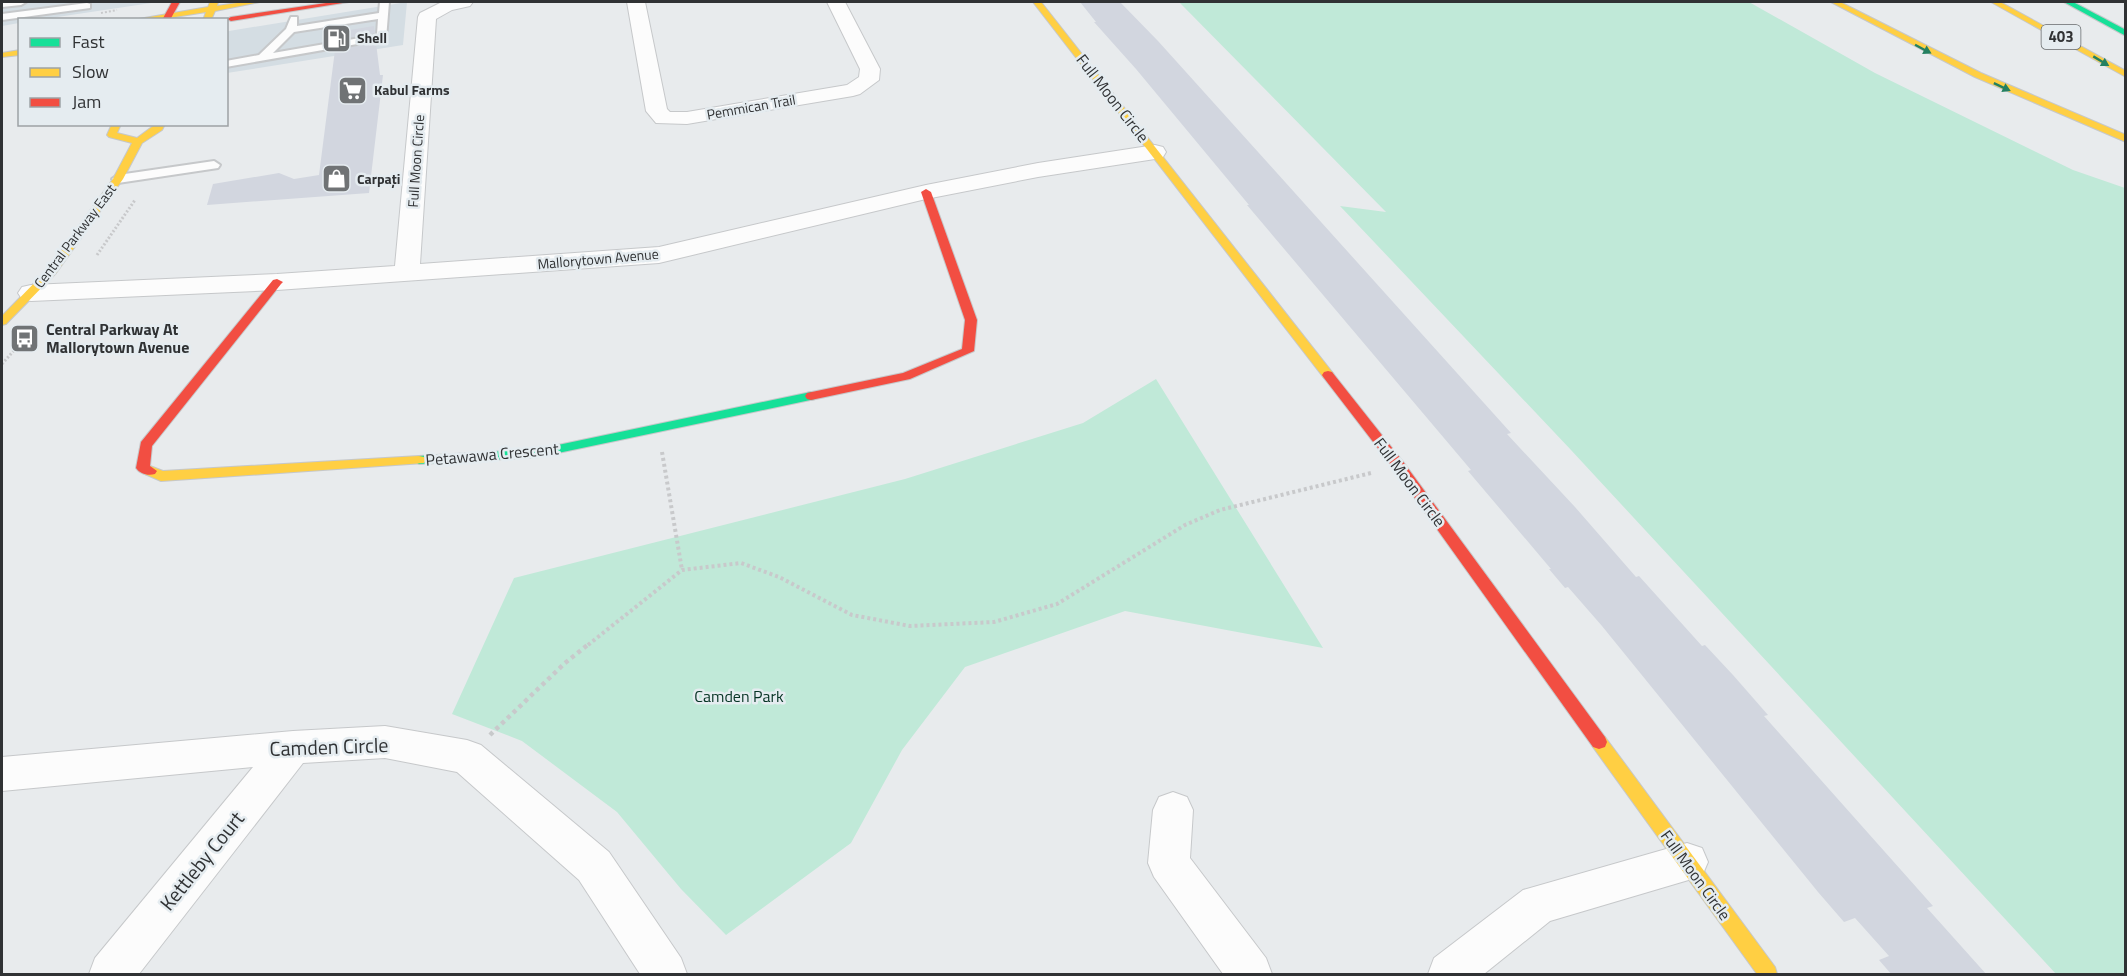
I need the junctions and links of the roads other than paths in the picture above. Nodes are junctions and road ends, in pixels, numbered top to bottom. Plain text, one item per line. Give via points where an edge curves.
1 (69, 2) edge
2 (176, 2) edge
3 (256, 2) edge
4 (345, 2) edge
5 (384, 2) edge
6 (464, 2) edge
7 (636, 2) edge
8 (836, 2) edge
9 (1037, 2) edge
10 (1820, 2) edge
11 (1835, 2) edge
12 (1995, 2) edge
13 (2068, 2) edge
14 (2, 4) edge
15 (47, 4) dead end
16 (19, 5) edge
17 (88, 7) edge
18 (296, 9) junction
19 (2, 10) edge
20 (211, 10) edge
21 (383, 15) junction
22 (2, 17) edge
23 (167, 17) edge
24 (228, 20) edge
25 (291, 30) junction
26 (361, 31) junction
27 (2126, 34) edge
28 (335, 36) junction
29 (1897, 36) junction
30 (318, 39) junction
31 (18, 52) edge
32 (2, 55) edge
33 (264, 56) junction
34 (228, 64) edge
35 (2126, 75) edge
36 (116, 126) edge
37 (160, 126) edge
38 (2126, 139) edge
39 (138, 141) junction
40 (1155, 152) junction
41 (214, 165) dead end
42 (118, 178) junction
43 (926, 192) junction
44 (407, 274) junction
45 (277, 282) junction
46 (31, 293) junction
47 (2, 322) edge
48 (293, 747) junction
49 (2, 774) edge
50 (1173, 810) dead end
51 (1687, 862) junction
52 (111, 975) edge
53 (664, 975) edge
54 (1250, 975) edge
55 (1450, 975) edge
56 (1767, 975) edge

1 - 15 lane
2 - 23 main road
3 - 20 main road
4 - 18 main road
5 - 21 lane
6 - 44 street, Full Moon Circle via 446,6 427,17
7 - 8 street, Pemmican Trail via 657,111 664,118 687,118 853,90 869,80 870,69
9 - 40 main road, Full Moon Circle
10 - 29 main road via 1868,28
11 - 29 main road
12 -> 35 main road, 403
13 - 27 main road, 403
14 - 16 lane
16 - 19 lane
17 - 22 lane
18 - 24 main road
18 - 25 lane
20 - 23 main road
21 - 26 lane
21 - 26 lane via 382,37
25 - 30 lane
25 - 33 lane
26 - 28 lane
26 - 28 lane
28 - 30 lane
28 - 30 lane
29 -> 38 main road via 2052,110
30 - 33 lane
31 - 32 main road
33 - 34 lane
36 - 39 main road via 112,135
37 - 39 main road, Central Parkway East
39 - 42 main road, Central Parkway East
40 - 43 street, Mallorytown Avenue
40 - 51 main road, Full Moon Circle via 1399,466
41 - 42 lane
42 - 46 main road, Central Parkway East
43 - 44 street, Mallorytown Avenue via 659,255
43 - 45 main road, Petawawa Crescent via 971,320 968,351 906,376 539,453 161,476 143,468 146,445
44 - 45 street, Mallorytown Avenue
45 - 46 street, Mallorytown Avenue
46 - 47 main road, Central Parkway East
48 - 49 street, Camden Circle
48 - 52 street, Kettleby Court
48 - 53 street, Camden Circle via 385,742 467,757 594,866
50 - 54 street via 1170,863
51 - 55 street via 1538,904
51 - 56 main road, Full Moon Circle

